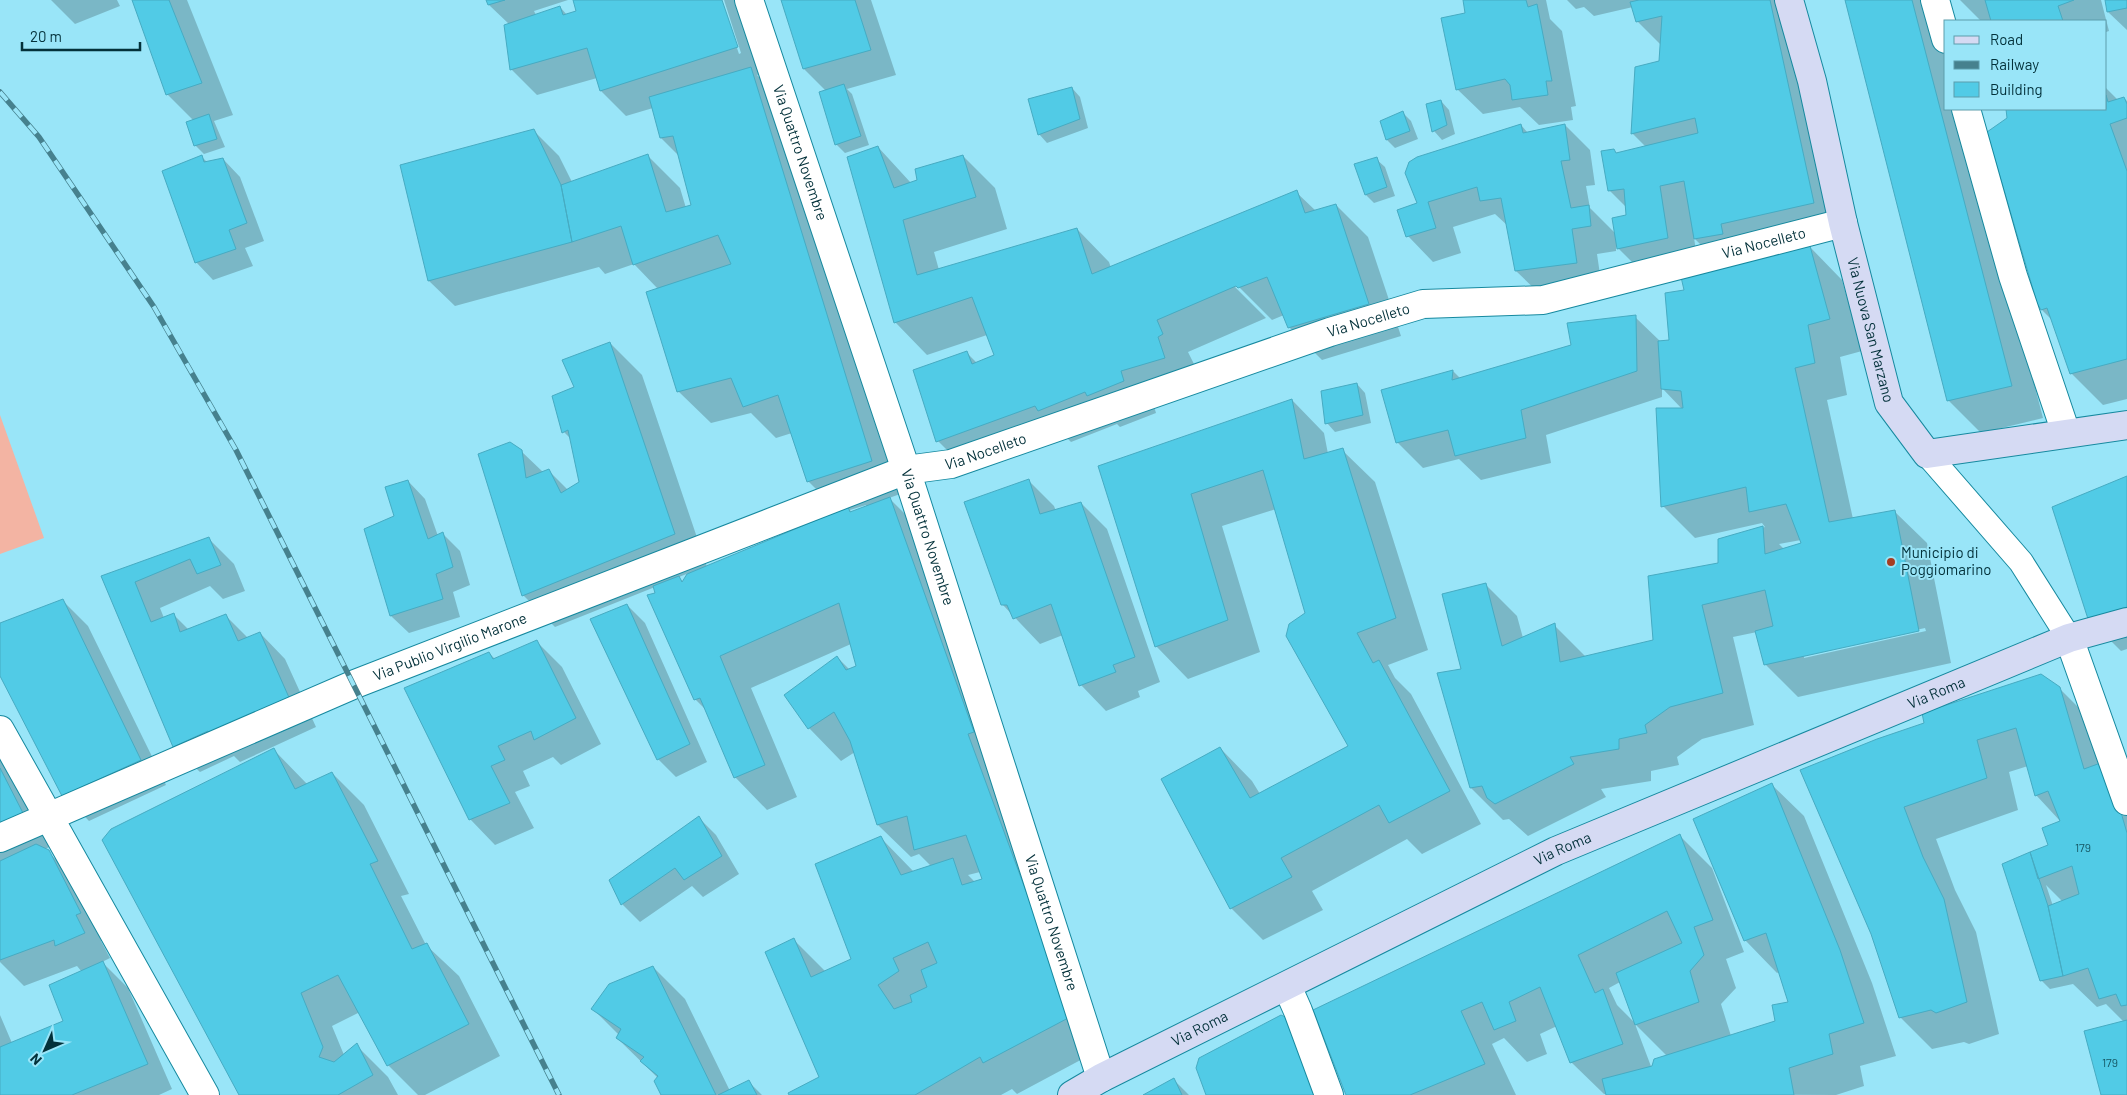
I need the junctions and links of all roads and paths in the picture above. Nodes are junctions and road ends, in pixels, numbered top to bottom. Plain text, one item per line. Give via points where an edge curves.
1 (748, 0) edge
2 (1789, 0) edge
3 (1935, 0) edge
4 (1944, 32) edge
5 (1966, 110) edge
6 (1843, 223) junction
7 (2127, 425) edge
8 (2066, 433) junction
9 (1927, 454) junction
10 (906, 470) junction
11 (2127, 622) edge
12 (2069, 638) junction
13 (0, 730) edge
14 (2127, 801) edge
15 (48, 816) junction
16 (0, 838) edge
17 (1287, 986) junction
18 (1101, 1078) junction
19 (205, 1095) edge
20 (1072, 1095) edge
21 (1329, 1095) edge

1 - 10 street, Via Quattro Novembre
2 - 6 main road, Via Nuova San Marzano via 1812,81
3 - 4 street
5 - 8 street via 2014,276
6 - 9 main road, Via Nuova San Marzano via 1889,403
6 - 10 street, Via Nocelleto via 1543,300 1423,304 1330,332 951,464
7 - 8 main road
8 - 9 main road
9 - 12 street via 2021,562
10 - 15 street, Via Publio Virgilio Marone via 355,684
10 - 18 street, Via Quattro Novembre
11 - 12 main road, Via Roma
12 - 14 street
12 - 17 main road, Via Roma via 1556,851
13 - 15 street
15 - 16 street, Via Publio Virgilio Marone
15 - 19 street
17 - 18 main road, Via Roma
17 - 21 street
18 - 20 main road, Via Roma

